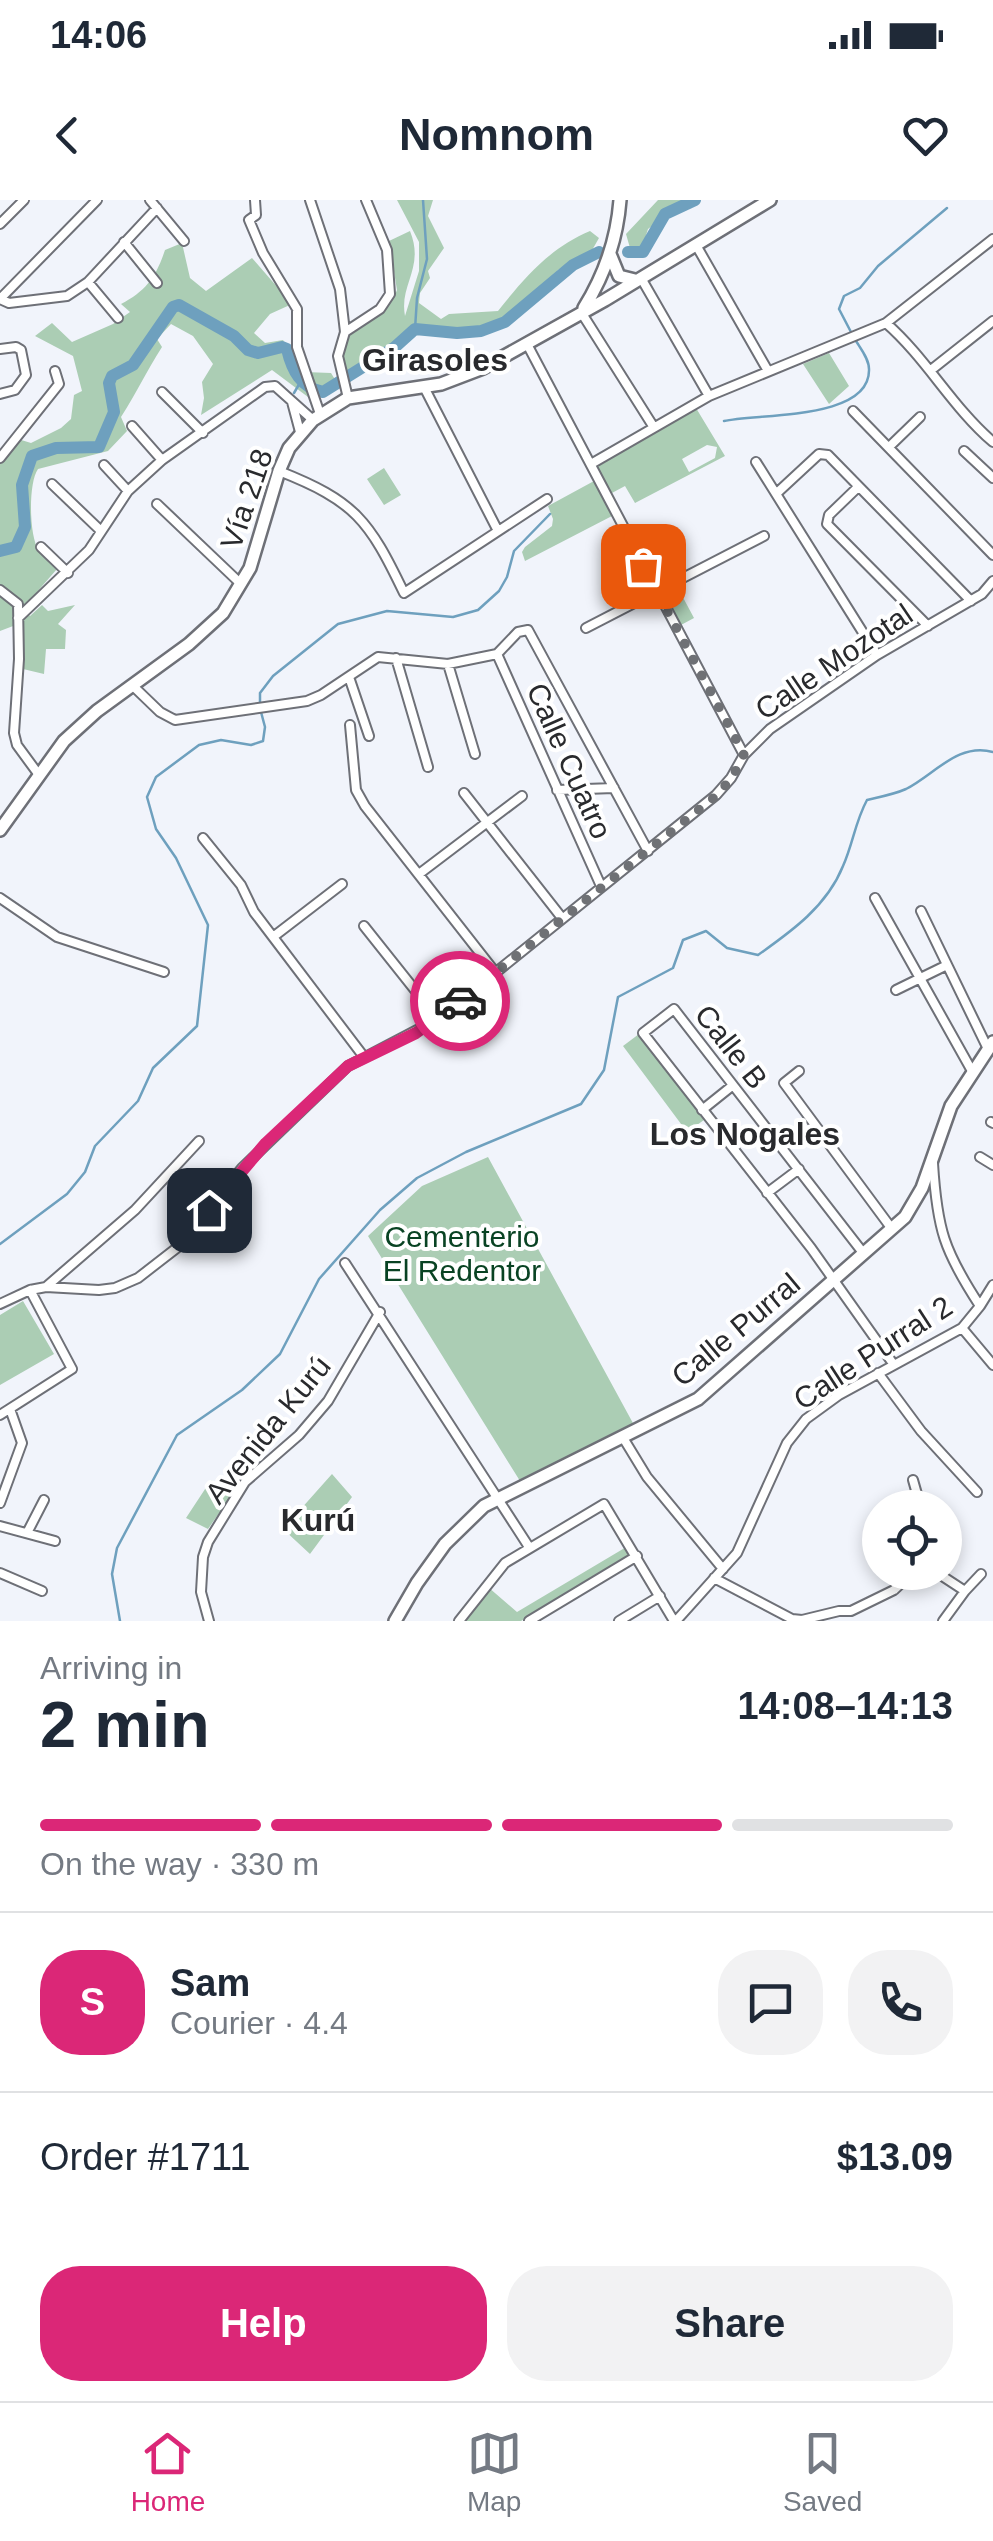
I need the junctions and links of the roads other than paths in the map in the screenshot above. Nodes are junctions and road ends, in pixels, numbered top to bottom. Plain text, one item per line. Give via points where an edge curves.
1 (24, 200) edge
2 (97, 200) edge
3 (150, 200) edge
4 (255, 200) edge
5 (310, 200) edge
6 (366, 200) edge
7 (620, 200) edge
8 (770, 200) edge
9 (157, 208) junction
10 (0, 224) edge
11 (993, 239) edge
12 (124, 242) junction
13 (184, 242) dead end
14 (696, 244) junction
15 (610, 254) junction
16 (641, 278) junction
17 (88, 282) junction
18 (157, 283) dead end
19 (0, 299) edge
20 (582, 312) junction
21 (118, 318) dead end
22 (993, 320) edge
23 (886, 323) junction
24 (345, 332) junction
25 (527, 344) junction
26 (0, 349) edge
27 (56, 370) dead end
28 (931, 370) junction
29 (768, 371) junction
30 (424, 387) junction
31 (162, 392) dead end
32 (347, 393) junction
33 (0, 394) edge
34 (708, 396) junction
35 (292, 402) junction
36 (853, 411) dead end
37 (317, 417) junction
38 (920, 417) dead end
39 (132, 426) dead end
40 (653, 426) junction
41 (300, 432) junction
42 (203, 433) junction
43 (993, 442) edge
44 (889, 447) junction
45 (964, 451) dead end
46 (0, 458) edge
47 (162, 460) junction
48 (756, 462) dead end
49 (590, 464) junction
50 (104, 466) dead end
51 (279, 471) junction
52 (993, 478) edge
53 (52, 484) dead end
54 (857, 488) junction
55 (128, 491) junction
56 (778, 492) junction
57 (547, 499) dead end
58 (157, 504) dead end
59 (100, 531) junction
60 (498, 531) junction
61 (764, 536) dead end
62 (41, 547) dead end
63 (993, 554) edge
64 (68, 573) junction
65 (993, 581) edge
66 (242, 584) junction
67 (0, 590) edge
68 (656, 592) junction
69 (970, 601) junction
70 (18, 618) junction
71 (928, 626) junction
72 (586, 628) dead end
73 (497, 654) junction
74 (877, 655) junction
75 (396, 658) junction
76 (448, 664) junction
77 (349, 677) junction
78 (132, 685) junction
79 (350, 725) dead end
80 (369, 736) dead end
81 (475, 754) dead end
82 (744, 754) junction
83 (428, 766) dead end
84 (39, 775) junction
85 (614, 788) junction
86 (557, 790) junction
87 (464, 793) dead end
88 (522, 796) dead end
89 (488, 821) junction
90 (0, 830) edge
91 (204, 838) dead end
92 (648, 851) junction
93 (418, 874) junction
94 (342, 884) dead end
95 (601, 886) junction
96 (0, 898) edge
97 (874, 898) dead end
98 (921, 911) dead end
99 (562, 918) junction
100 (364, 926) dead end
101 (273, 937) junction
102 (943, 967) dead end
103 (164, 972) dead end
104 (495, 972) junction
105 (920, 978) junction
106 (896, 990) dead end
107 (438, 1020) junction
108 (990, 1045) edge
109 (364, 1057) junction
110 (799, 1071) dead end
111 (972, 1071) junction
112 (732, 1086) junction
113 (702, 1110) junction
114 (199, 1141) dead end
115 (980, 1156) dead end
116 (932, 1159) junction
117 (993, 1165) edge
118 (799, 1169) junction
119 (768, 1193) junction
120 (892, 1229) junction
121 (864, 1254) junction
122 (345, 1263) dead end
123 (835, 1281) junction
124 (993, 1284) edge
125 (46, 1287) junction
126 (30, 1290) junction
127 (0, 1304) edge
128 (980, 1306) junction
129 (380, 1312) junction
130 (962, 1328) junction
131 (993, 1364) edge
132 (894, 1365) junction
133 (878, 1373) junction
134 (10, 1409) junction
135 (0, 1415) edge
136 (622, 1436) junction
137 (913, 1480) dead end
138 (916, 1490) edge
139 (977, 1492) dead end
140 (498, 1497) junction
141 (44, 1500) dead end
142 (0, 1503) edge
143 (0, 1526) edge
144 (27, 1533) junction
145 (55, 1540) dead end
146 (529, 1547) junction
147 (637, 1556) junction
148 (723, 1569) junction
149 (0, 1573) edge
150 (981, 1574) dead end
151 (714, 1578) junction
152 (894, 1590) edge
153 (964, 1590) joint
154 (42, 1591) dead end
155 (660, 1596) junction
156 (851, 1611) junction
157 (209, 1621) edge
158 (394, 1621) edge
159 (458, 1621) edge
160 (529, 1621) edge
161 (619, 1621) edge
162 (675, 1621) edge
163 (802, 1621) edge
164 (860, 1621) edge
165 (942, 1621) edge

1 - 10 street
2 - 19 street
3 - 9 street
4 - 37 street via 256,215 247,221 297,309 295,340
5 - 24 street via 337,276
6 - 24 street via 387,250 390,294 380,309
7 - 15 main road
8 - 14 main road, Vía 218
9 - 12 street
9 - 13 street
11 - 23 street
12 - 17 street
12 - 18 street
14 - 16 main road, Vía 218
14 - 29 street
15 - 16 main road via 619,276
15 - 20 main road
16 - 20 main road, Vía 218
16 - 34 street
17 - 19 street via 67,296
17 - 21 street
20 - 25 main road, Vía 218
20 - 40 street
22 - 28 street
23 - 28 street
23 - 29 street
24 - 32 street via 338,346
25 - 30 main road, Vía 218 via 463,377
25 - 49 street
26 - 33 street via 21,350 26,375
27 - 46 street via 59,384
28 - 43 street via 967,420
29 - 34 street
30 - 32 main road, Vía 218
30 - 60 street
31 - 42 street
32 - 37 main road, Vía 218
34 - 40 street
35 - 37 street
35 - 41 street
35 - 42 street via 275,386 265,388
36 - 44 street
37 - 41 main road, Vía 218
38 - 44 street
39 - 47 street
40 - 49 street
41 - 51 main road, Vía 218
42 - 47 street
44 - 63 street
45 - 52 street
47 - 55 street
48 - 56 street
49 - 68 street
50 - 55 street
51 - 60 street via 351,509 404,593
51 - 66 main road, Vía 218
53 - 59 street
54 - 56 street via 824,454
54 - 69 street
54 - 71 street via 827,520 830,527
55 - 59 street
56 - 74 street
57 - 60 street
58 - 66 street
59 - 64 street
61 - 68 street
62 - 64 street
64 - 70 street
65 - 69 street, Calle Mozotal
66 - 78 main road, Vía 218 via 210,625
67 - 70 street via 18,604
68 - 72 street
68 - 82 street
69 - 71 street, Calle Mozotal
70 - 84 street via 14,733
71 - 74 street, Calle Mozotal
73 - 76 street
73 - 85 street via 518,632 532,633
73 - 86 street, Calle Cuatro
74 - 82 street, Calle Mozotal via 770,728
75 - 76 street
75 - 77 street via 370,660
75 - 83 street
76 - 81 street
77 - 78 street via 308,701 175,720
77 - 80 street
78 - 84 main road, Vía 218 via 64,742
79 - 93 street via 356,790
82 - 92 street, Calle Mozotal via 716,796
84 - 90 main road, Vía 218
85 - 86 street
85 - 92 street
86 - 95 street, Calle Cuatro
87 - 89 street
88 - 89 street
89 - 93 street
89 - 99 street
91 - 101 street
92 - 95 street, Calle Mozotal
93 - 104 street
94 - 101 street
95 - 99 street, Calle Mozotal
96 - 103 street via 57,937
97 - 105 street
98 - 108 street
99 - 104 street, Calle Mozotal
100 - 107 street
101 - 109 street
102 - 105 street
104 - 107 street, Calle Mozotal
105 - 106 street
105 - 111 street
107 - 109 street, Calle Mozotal
108 - 111 main road, Calle Purral
109 - 125 street, Calle Mozotal via 266,1143 178,1247 138,1278 98,1290
110 - 120 street via 784,1083
111 - 116 main road, Calle Purral
112 - 113 street
112 - 113 street, Calle B via 674,1010 643,1033
112 - 118 street, Calle B
113 - 119 street
114 - 125 street via 135,1210
115 - 117 street
116 - 120 main road, Calle Purral via 912,1207
116 - 128 street, Calle Purral 2 via 939,1227
118 - 119 street
118 - 121 street, Calle B
119 - 123 street
120 - 121 main road, Calle Purral
121 - 123 main road, Calle Purral
122 - 129 street
123 - 132 street
123 - 136 main road, Calle Purral via 698,1399
124 - 128 street
125 - 126 street, Calle Mozotal
126 - 127 street, Calle Mozotal
126 - 134 street via 72,1369
128 - 130 street, Calle Purral 2
129 - 140 street
129 - 157 street, Avenida Kurú via 328,1401 245,1482 208,1542 201,1580
130 - 131 street
130 - 132 street, Calle Purral 2
132 - 133 street, Calle Purral 2
133 - 139 street
133 - 148 street, Calle Purral 2 via 796,1430
134 - 135 street
134 - 142 street via 22,1444
136 - 140 main road, Calle Purral
136 - 148 street via 646,1477
137 - 138 street
140 - 146 street
140 - 158 main road, Calle Purral via 445,1544
141 - 144 street
143 - 144 street
144 - 145 street
146 - 147 street via 604,1504
146 - 159 street via 504,1563
147 - 155 street
147 - 160 street
148 - 151 street, Calle Purral 2
149 - 154 street
150 - 153 street
151 - 162 street, Calle Purral 2
151 - 163 street
152 - 156 street
153 - 165 street
155 - 161 street
155 - 162 street
156 - 163 street
156 - 164 street

